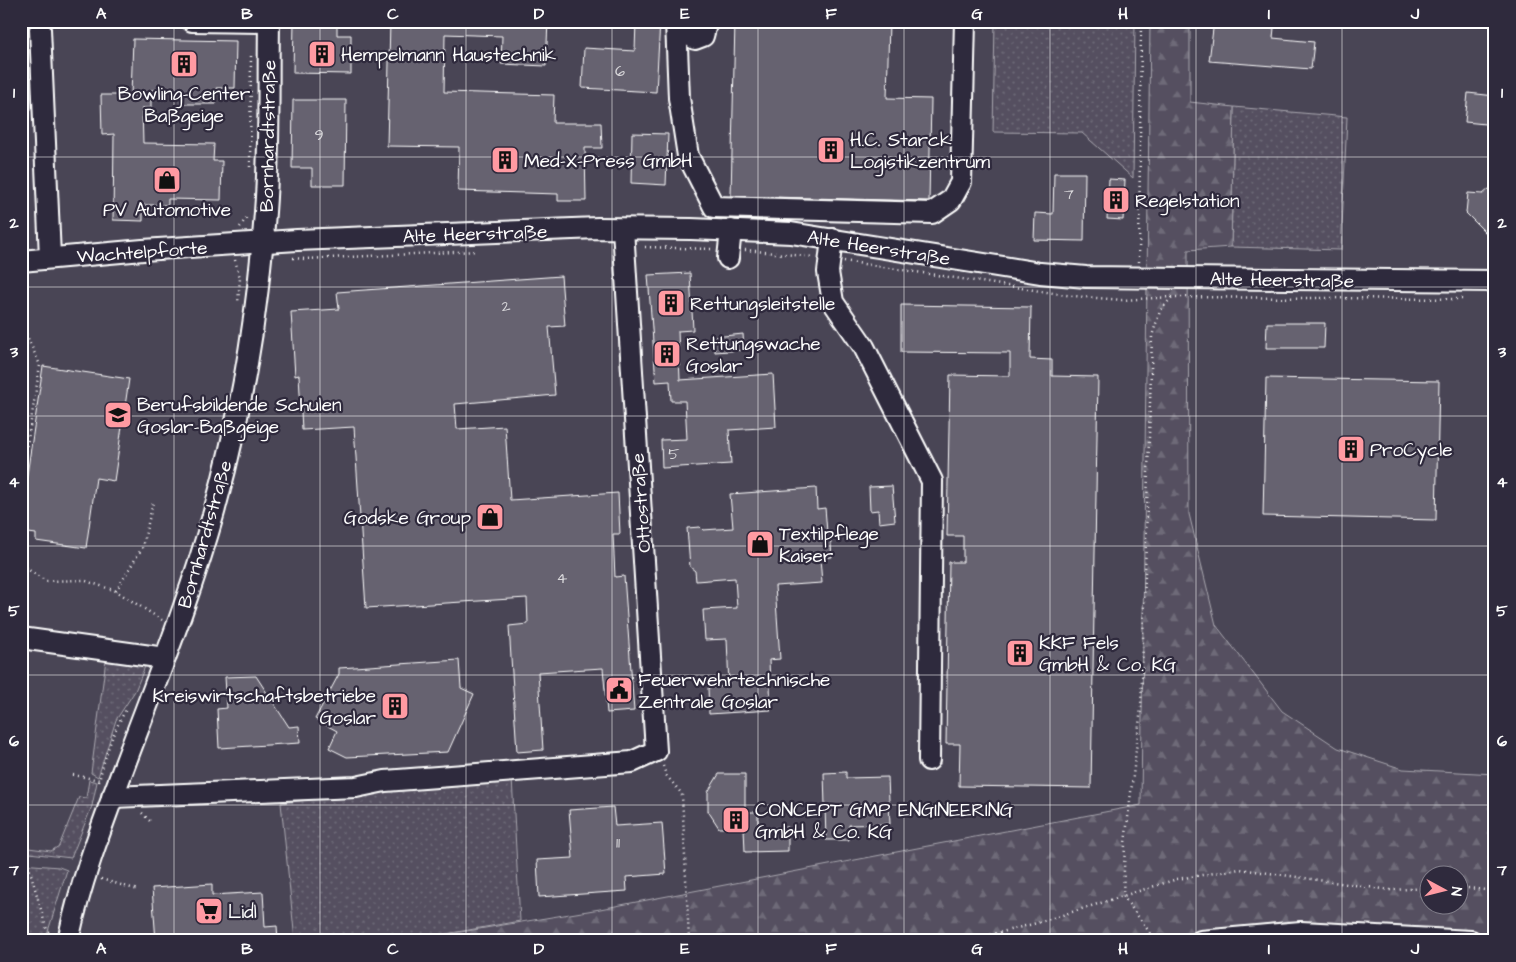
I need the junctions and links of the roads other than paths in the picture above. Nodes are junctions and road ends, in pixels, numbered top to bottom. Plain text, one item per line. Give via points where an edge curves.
1 (192, 21) edge
2 (269, 21) edge
3 (707, 21) edge
4 (965, 21) edge
5 (676, 22) edge
6 (40, 29) dead end
7 (624, 237) junction
8 (262, 243) junction
9 (831, 249) junction
10 (50, 257) junction
11 (21, 261) edge
12 (1495, 281) edge
13 (21, 638) edge
14 (165, 658) junction
15 (929, 760) dead end
16 (105, 792) junction
17 (58, 935) edge
18 (1201, 941) edge
19 (1471, 941) edge

1 - 2 street
2 - 8 street, Bornhardtstraße via 267,165
3 - 5 street via 703,36 695,39
4 - 5 street via 961,182 951,200 932,213 714,206 688,156 679,98
6 - 10 street
7 - 8 street, Alte Heerstraße
7 - 9 street, Alte Heerstraße via 729,246 791,233
7 - 16 street, Ottostraße via 656,751 632,762 385,781 356,787
8 - 10 street, Wachtelpforte
8 - 14 street, Bornhardtstraße via 248,364 227,459 214,512
9 - 12 street, Alte Heerstraße via 1040,273 1138,278
9 - 15 street via 828,272 833,302 864,347 932,481
10 - 11 street, Wachtelpforte
13 - 14 street
14 - 16 street, Bornhardtstraße
16 - 17 street, Bornhardtstraße via 78,895
18 - 19 street via 1301,932

